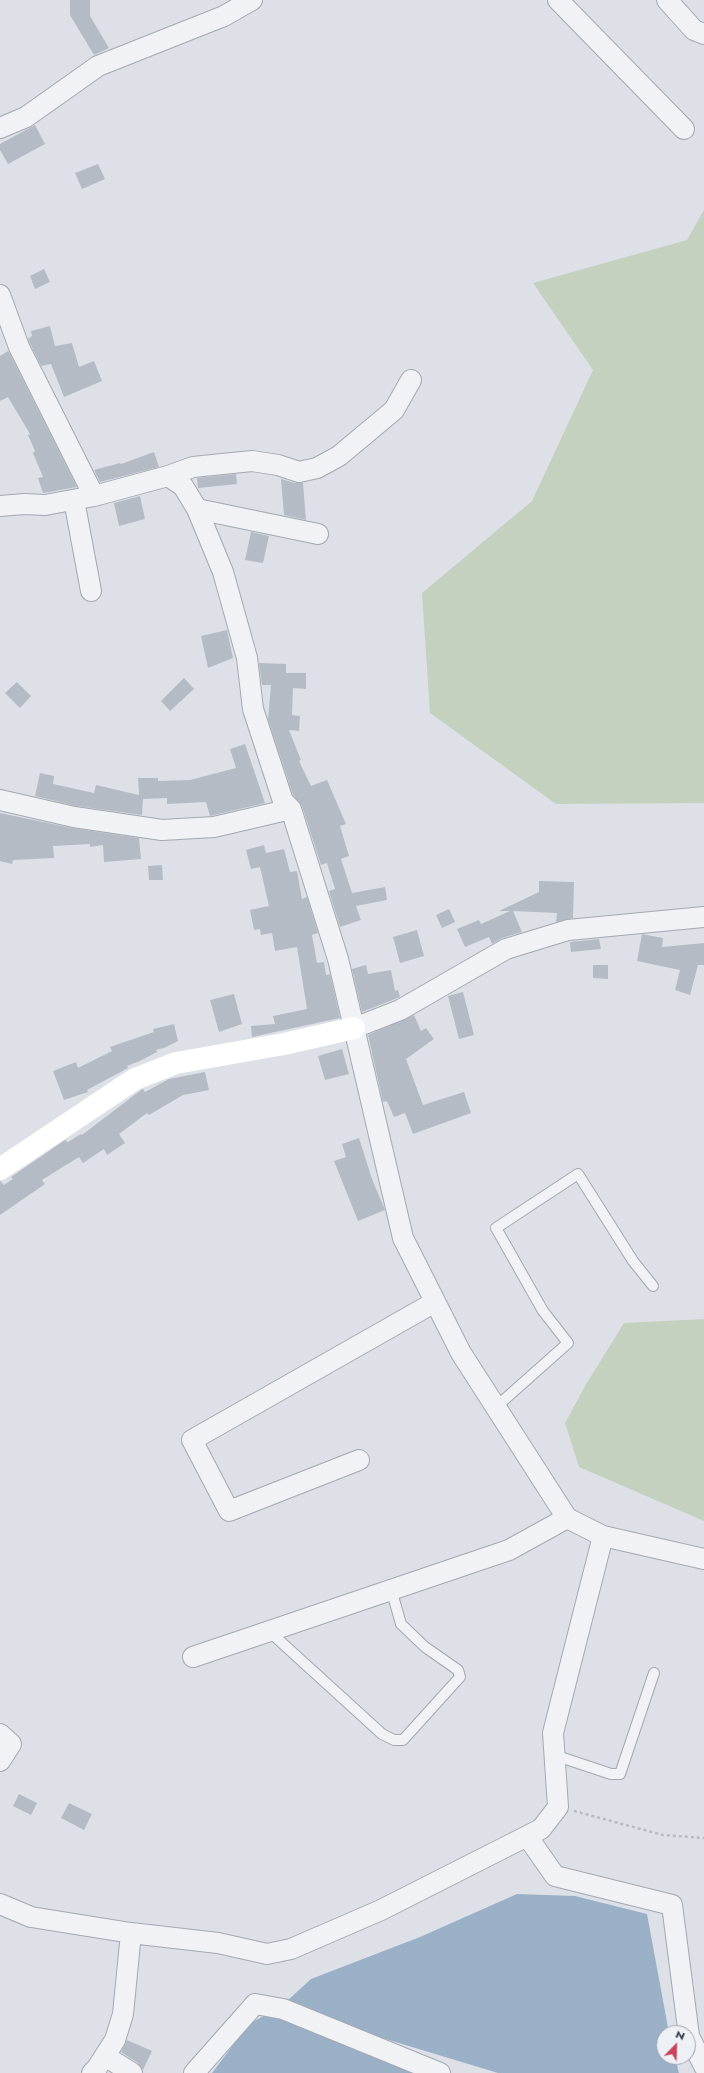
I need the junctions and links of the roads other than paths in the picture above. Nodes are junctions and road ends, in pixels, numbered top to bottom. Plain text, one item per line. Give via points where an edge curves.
1 (252, 0) edge
2 (558, 0) edge
3 (667, 0) edge
4 (704, 34) edge
5 (0, 128) edge
6 (684, 129) dead end
7 (2, 307) edge
8 (411, 380) dead end
9 (168, 476) junction
10 (94, 496) junction
11 (74, 500) junction
12 (0, 506) edge
13 (197, 509) junction
14 (318, 534) dead end
15 (91, 590) dead end
16 (0, 800) edge
17 (291, 809) junction
18 (704, 917) edge
19 (354, 1028) junction
20 (0, 1169) edge
21 (653, 1286) dead end
22 (435, 1302) junction
23 (496, 1407) junction
24 (359, 1460) dead end
25 (567, 1518) junction
26 (603, 1536) junction
27 (704, 1559) edge
28 (391, 1589) junction
29 (270, 1632) junction
30 (193, 1657) dead end
31 (654, 1673) dead end
32 (0, 1734) edge
33 (554, 1755) junction
34 (0, 1761) edge
35 (527, 1836) junction
36 (0, 1904) edge
37 (131, 1933) junction
38 (105, 2056) junction
39 (704, 2066) edge
40 (92, 2073) edge
41 (132, 2073) edge
42 (194, 2073) edge
43 (440, 2073) edge

1 - 5 street via 224,16 98,66 26,117
2 - 6 street
3 - 4 street via 694,30
7 - 10 street via 19,347
8 - 9 street via 394,410 339,456 317,468 299,472 278,464 252,461 193,467
9 - 10 street
9 - 13 street via 183,486
10 - 11 street
11 - 12 street via 45,505
11 - 15 street
13 - 14 street
13 - 17 street via 223,572 247,658 253,709 283,801
16 - 17 street via 74,817 162,830 214,827
17 - 19 street via 338,959
18 - 19 street via 568,930 506,949 400,1010
19 - 20 street via 284,1044 176,1063 135,1079
19 - 22 street via 402,1238
21 - 23 lane via 633,1261 578,1174 496,1228 543,1311 568,1344
22 - 23 street via 460,1353
22 - 24 street via 192,1440 229,1511
23 - 25 street
25 - 26 street
25 - 28 street via 509,1550
26 - 27 street
26 - 33 street via 553,1733
28 - 29 street
28 - 29 lane via 401,1624 424,1647 458,1670 460,1677 403,1740 394,1740 382,1734
29 - 30 street
31 - 33 lane via 620,1774 611,1774
32 - 34 street via 11,1744
33 - 35 street via 558,1807 541,1829
35 - 37 street via 381,1910 291,1949 267,1954 218,1943
35 - 39 street via 556,1876 672,1905 689,2036
36 - 37 street via 31,1918
37 - 38 street via 124,2014 115,2040
38 - 40 street
38 - 41 street
42 - 43 street via 255,2004 283,2009

